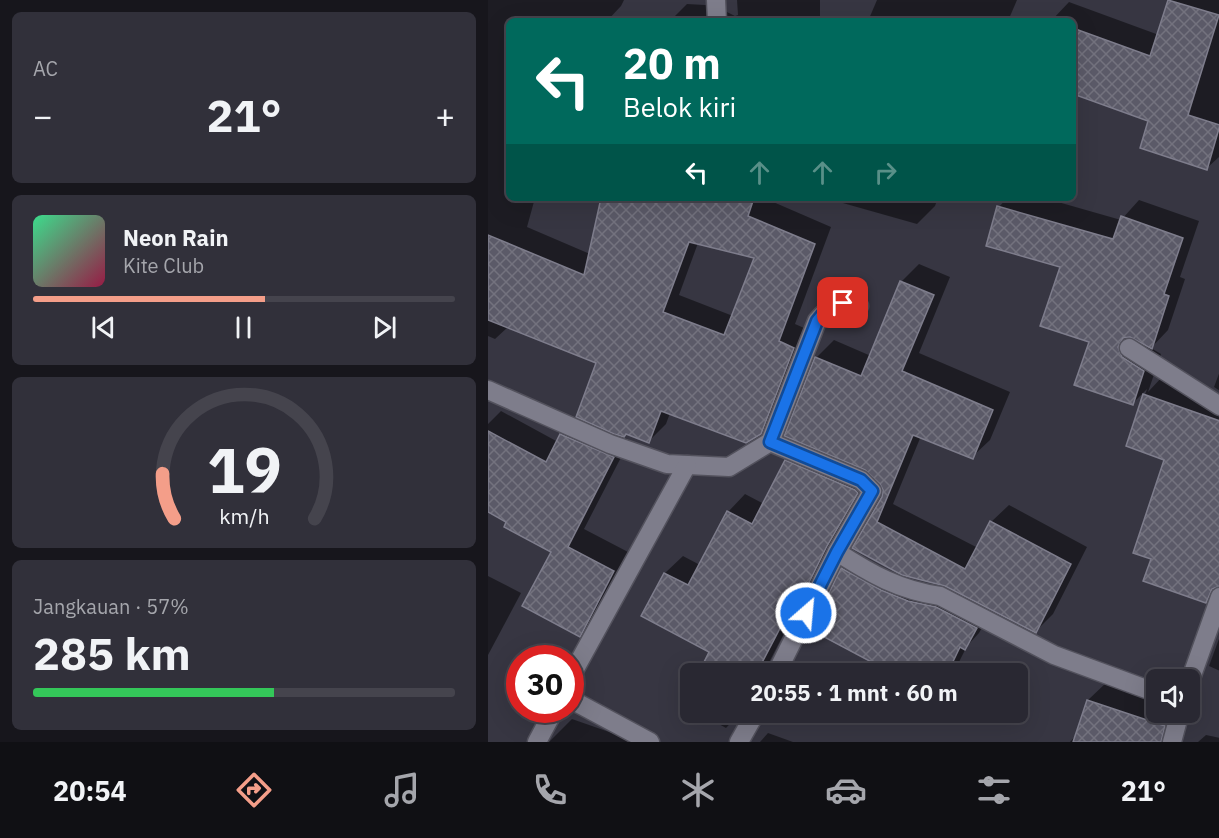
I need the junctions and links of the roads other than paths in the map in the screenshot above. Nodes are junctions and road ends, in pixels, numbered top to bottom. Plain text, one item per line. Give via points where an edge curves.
1 (716, 0) edge
2 (717, 18) edge
3 (859, 306) dead end
4 (1129, 348) dead end
5 (488, 390) edge
6 (1220, 406) edge
7 (770, 442) junction
8 (687, 465) junction
9 (837, 552) junction
10 (1220, 597) edge
11 (584, 653) edge
12 (782, 663) edge
13 (1194, 669) edge
14 (1146, 689) edge
15 (584, 707) edge
16 (547, 723) edge
17 (750, 723) edge
18 (1177, 723) edge
19 (537, 742) edge
20 (650, 742) edge
21 (739, 742) edge
22 (1172, 742) edge

1 - 2 street
3 - 7 street via 834,305 817,321
4 - 6 street
5 - 8 street via 610,444 667,464
7 - 8 street via 730,467
7 - 9 street via 861,480 872,491
8 - 11 street
9 - 12 street
9 - 14 street via 875,577 940,596 1054,655
10 - 13 street
15 - 20 street
16 - 19 street
17 - 21 street
18 - 22 street

